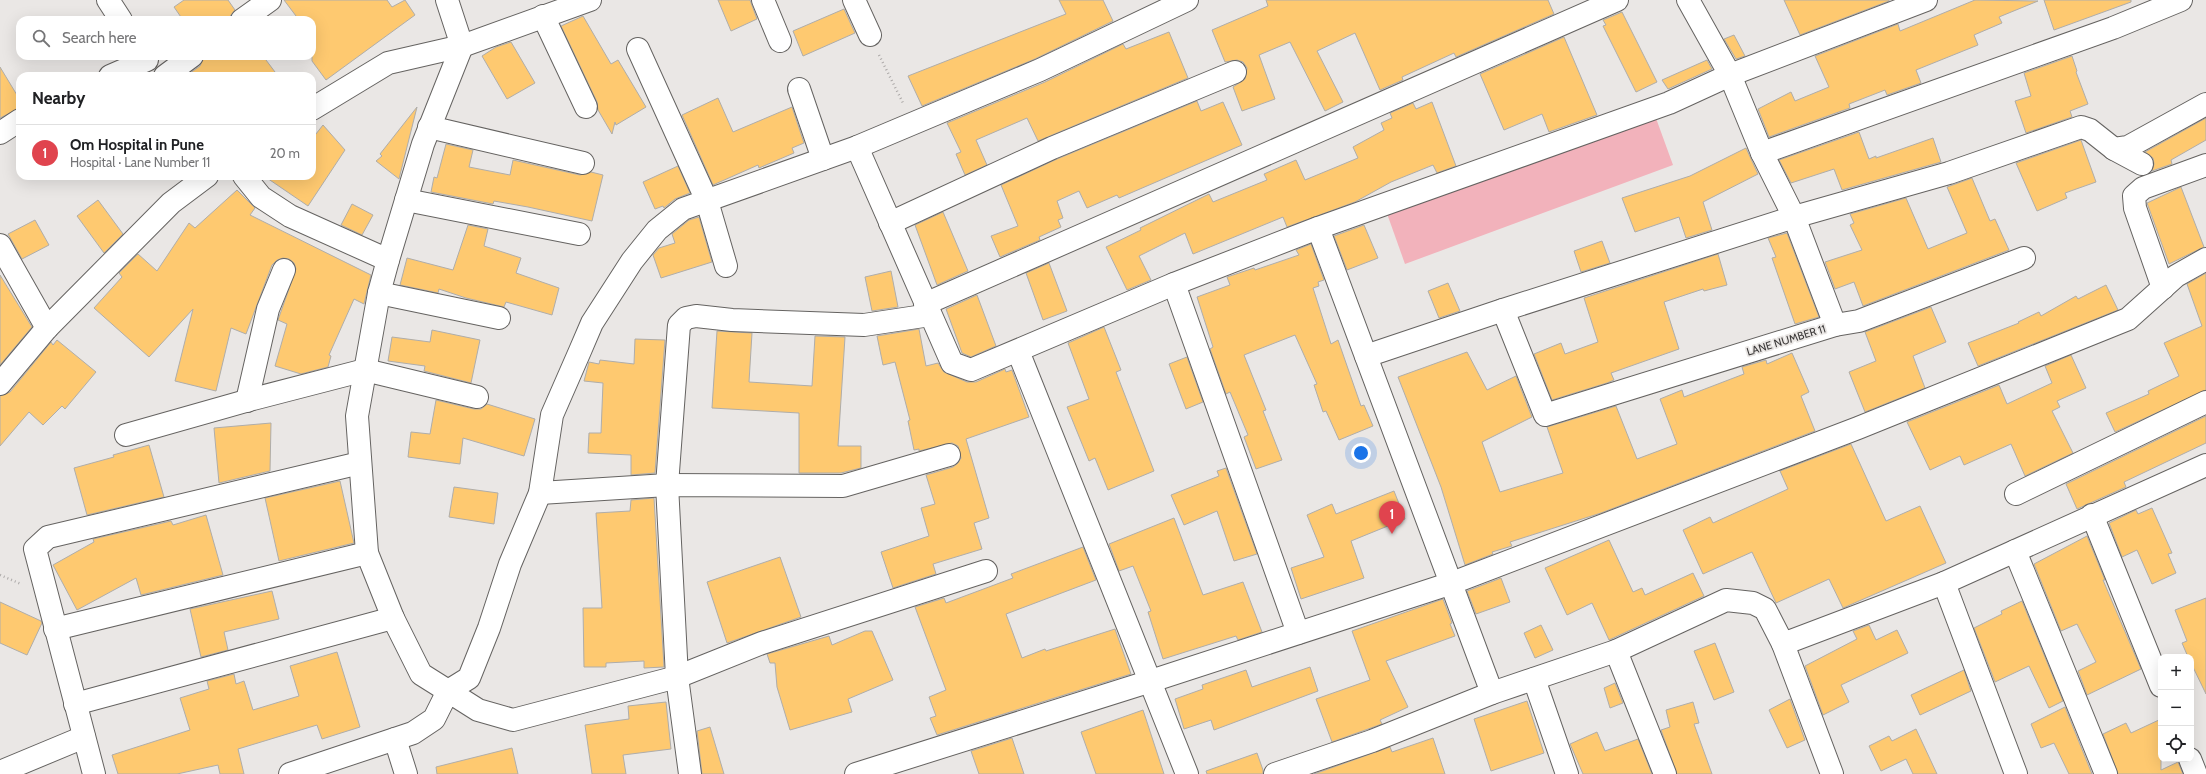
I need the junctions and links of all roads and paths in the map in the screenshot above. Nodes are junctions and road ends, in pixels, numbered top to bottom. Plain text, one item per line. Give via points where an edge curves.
1 (108, 0) edge
2 (270, 0) edge
3 (447, 0) edge
4 (590, 0) edge
5 (763, 0) edge
6 (854, 0) edge
7 (1187, 0) edge
8 (1617, 0) edge
9 (1688, 0) edge
10 (1926, 0) edge
11 (2181, 0) edge
12 (118, 16) edge
13 (248, 16) edge
14 (543, 16) junction
15 (870, 35) joint
16 (780, 41) dead end
17 (462, 46) junction
18 (638, 49) dead end
19 (187, 60) edge
20 (151, 64) edge
21 (124, 72) edge
22 (170, 72) edge
23 (1235, 72) dead end
24 (1730, 75) junction
25 (800, 90) dead end
26 (2206, 104) edge
27 (316, 107) edge
28 (586, 107) dead end
29 (16, 123) edge
30 (912, 123) junction
31 (429, 127) junction
32 (0, 133) edge
33 (856, 147) junction
34 (2114, 149) junction
35 (1762, 153) junction
36 (823, 159) junction
37 (583, 163) dead end
38 (2142, 164) dead end
39 (2206, 165) edge
40 (202, 180) edge
41 (247, 180) edge
42 (406, 200) junction
43 (707, 200) junction
44 (1794, 217) junction
45 (890, 223) junction
46 (1318, 228) junction
47 (579, 234) dead end
48 (0, 245) edge
49 (2024, 258) dead end
50 (2206, 259) edge
51 (388, 260) junction
52 (726, 266) dead end
53 (284, 270) dead end
54 (1174, 284) junction
55 (2163, 288) junction
56 (379, 293) junction
57 (928, 309) junction
58 (1503, 310) junction
59 (499, 318) dead end
60 (1835, 325) junction
61 (47, 328) junction
62 (1018, 351) junction
63 (1366, 356) junction
64 (365, 370) junction
65 (0, 384) edge
66 (477, 397) dead end
67 (247, 400) junction
68 (2206, 402) edge
69 (126, 435) dead end
70 (949, 455) dead end
71 (360, 463) junction
72 (2206, 465) edge
73 (667, 485) junction
74 (540, 493) junction
75 (2016, 494) dead end
76 (2092, 515) junction
77 (2015, 551) junction
78 (367, 553) junction
79 (986, 571) dead end
80 (1452, 583) junction
81 (1944, 583) junction
82 (392, 618) junction
83 (55, 629) junction
84 (1298, 633) junction
85 (1784, 644) junction
86 (1616, 651) junction
87 (677, 677) junction
88 (1534, 679) junction
89 (2158, 679) edge
90 (1151, 681) junction
91 (448, 691) junction
92 (1492, 693) junction
93 (75, 704) junction
94 (84, 737) junction
95 (395, 739) junction
96 (2191, 762) edge
97 (0, 772) edge
98 (94, 774) edge
99 (290, 774) edge
100 (406, 774) edge
101 (690, 774) edge
102 (856, 774) edge
103 (1187, 774) edge
104 (1275, 774) edge
105 (1567, 774) edge
106 (1665, 774) edge
107 (1832, 774) edge
108 (2016, 774) edge
109 (2106, 774) edge
110 (2196, 774) edge

1 - 12 street
2 - 13 street
3 - 17 street
4 - 14 street
5 - 16 street
6 - 15 street
7 - 30 street via 1040,70
8 - 57 street
9 - 24 street
10 - 24 street
11 - 35 street via 2113,28
14 - 17 street
14 - 28 street
15 - 30 path
17 - 27 street via 388,63
17 - 31 street
18 - 43 street
19 - 22 street
20 - 21 street
23 - 45 street via 1052,148
24 - 35 street
24 - 46 street via 1669,103
25 - 36 street
26 - 34 street via 2128,147
29 - 32 street
30 - 33 street
31 - 37 street
31 - 42 street
33 - 36 street
33 - 45 street
34 - 38 street
34 - 44 street via 2090,130 2081,127 1949,172
35 - 44 street
36 - 43 street
39 - 55 street via 2143,188 2134,196 2135,208
40 - 61 street via 171,203
41 - 51 street via 261,197 290,216
42 - 47 street
42 - 51 street
43 - 52 street
43 - 74 street via 683,209 657,230 632,261 592,324 552,415
44 - 58 street
44 - 60 street
45 - 57 street
46 - 54 street
46 - 63 street
48 - 61 street
49 - 60 street, LANE NUMBER 11 via 1860,321
50 - 55 street via 2176,276
51 - 56 street
53 - 67 street via 268,309
54 - 62 street
54 - 84 street
55 - 80 street via 2128,319 1858,428
56 - 59 street
56 - 64 street
57 - 62 street via 952,363 971,370
57 - 73 street via 864,325 732,320 696,316 686,318 679,325
58 - 60 street, LANE NUMBER 11 via 1545,415
58 - 63 street
61 - 65 street
62 - 90 street
63 - 80 street
64 - 66 street
64 - 67 street
64 - 71 street via 357,416
67 - 69 street
68 - 75 street
70 - 73 street via 843,486
71 - 78 street
71 - 83 street via 48,537 35,549
72 - 76 street
73 - 74 street
73 - 87 street
74 - 91 street via 510,564 469,678
76 - 77 street
76 - 89 street
77 - 81 street
77 - 109 street
78 - 82 street
78 - 83 street
79 - 87 street via 762,643
80 - 84 street
80 - 92 street
81 - 85 street
81 - 108 street
82 - 91 street via 421,674
82 - 93 street
83 - 93 street
84 - 90 street
85 - 86 street via 1765,609 1753,603 1726,600
85 - 107 street
86 - 88 street
86 - 106 street
87 - 91 street via 513,720 478,710
87 - 101 street
88 - 92 street
88 - 105 street
90 - 102 street
90 - 103 street
91 - 95 street via 434,718 414,733
92 - 104 street via 1372,741
93 - 94 street
94 - 97 street
94 - 98 street
95 - 99 street
95 - 100 street
96 - 110 street

